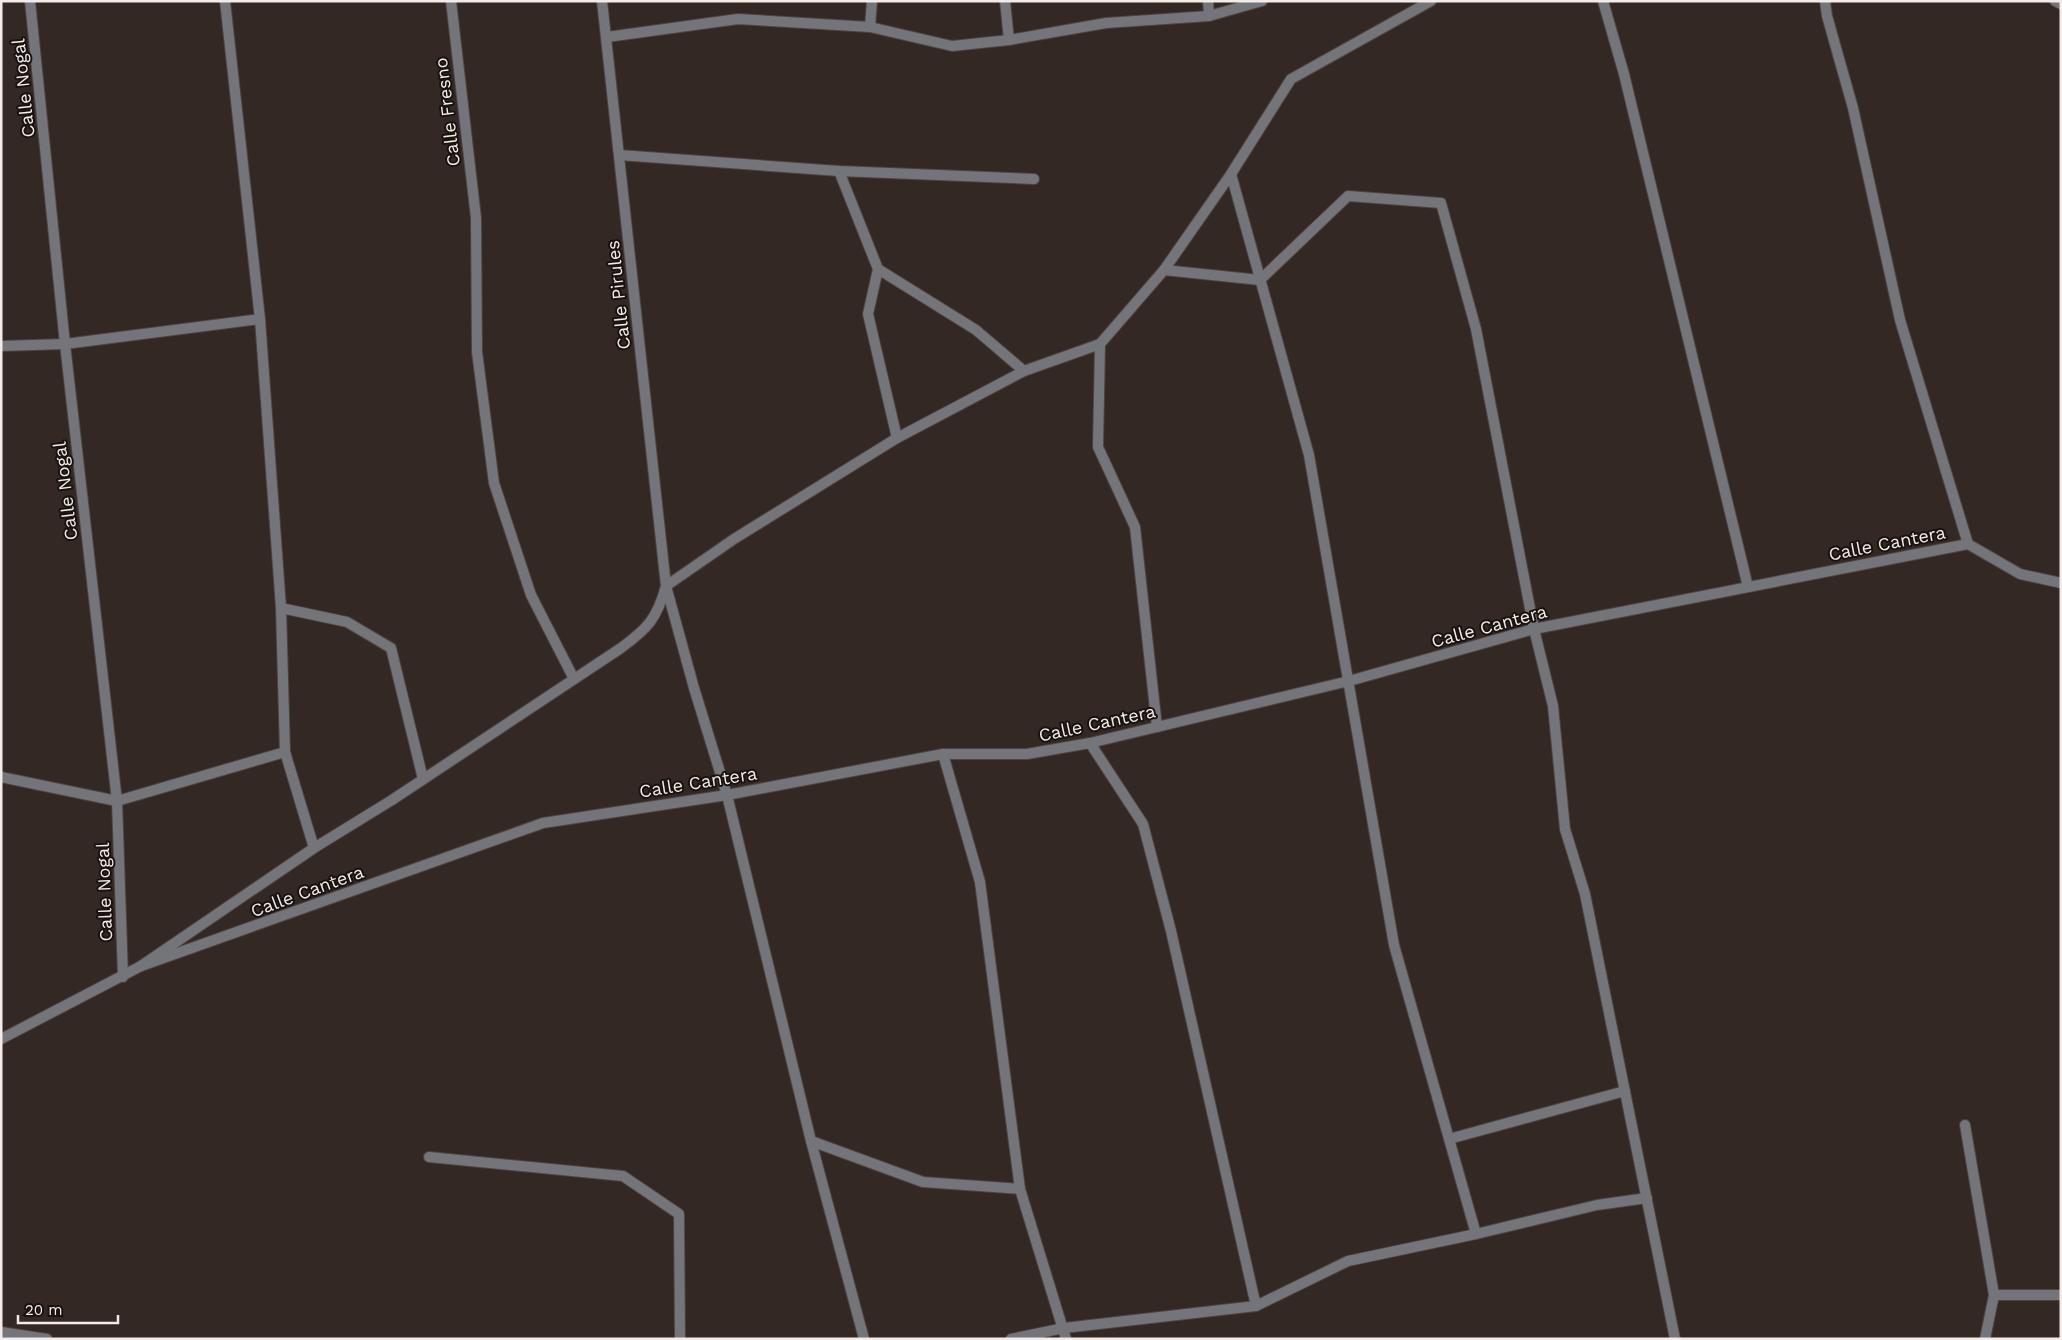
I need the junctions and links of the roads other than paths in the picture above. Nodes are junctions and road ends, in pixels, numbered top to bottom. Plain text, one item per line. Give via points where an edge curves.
1 (30, 1) edge
2 (225, 1) edge
3 (451, 1) edge
4 (602, 1) edge
5 (872, 1) edge
6 (1005, 1) edge
7 (1208, 1) edge
8 (1262, 1) edge
9 (1431, 1) edge
10 (1603, 1) edge
11 (1825, 1) edge
12 (2055, 1) edge
13 (2061, 4) edge
14 (1209, 16) junction
15 (870, 27) junction
16 (607, 37) junction
17 (1009, 40) junction
18 (619, 155) junction
19 (839, 170) junction
20 (1231, 174) junction
21 (1034, 180) dead end
22 (878, 269) junction
23 (1164, 270) junction
24 (1260, 280) junction
25 (260, 319) junction
26 (65, 344) junction
27 (1100, 344) junction
28 (1, 346) edge
29 (1024, 371) junction
30 (897, 438) junction
31 (1968, 544) junction
32 (2061, 583) edge
33 (666, 586) junction
34 (1748, 587) junction
35 (281, 608) junction
36 (1534, 630) junction
37 (574, 679) junction
38 (1349, 681) junction
39 (1158, 727) junction
40 (1090, 743) junction
41 (285, 752) junction
42 (943, 754) junction
43 (1, 777) edge
44 (423, 779) junction
45 (727, 794) junction
46 (117, 801) junction
47 (314, 848) junction
48 (141, 966) junction
49 (123, 977) junction
50 (1, 1039) edge
51 (1625, 1091) junction
52 (1965, 1125) dead end
53 (1449, 1139) junction
54 (811, 1141) junction
55 (429, 1156) dead end
56 (1020, 1189) junction
57 (1647, 1198) junction
58 (1476, 1234) junction
59 (1994, 1295) junction
60 (2061, 1295) edge
61 (1256, 1306) junction
62 (1, 1332) edge
63 (1065, 1334) edge
64 (47, 1339) edge
65 (680, 1339) edge
66 (864, 1339) edge
67 (1011, 1339) edge
68 (1675, 1339) edge
69 (1985, 1339) edge

1 - 26 street, Calle Nogal
2 - 25 street
3 - 37 street, Calle Fresno via 476,218 477,352 494,484 531,595
4 - 16 street, Calle Pirules
5 - 15 street
6 - 17 street
7 - 14 street
8 - 14 street
9 - 20 street via 1291,79
10 - 34 street via 1624,74
11 - 31 street via 1854,108 1900,320
12 - 13 street
14 - 17 street via 1106,23
15 - 16 street via 738,19
15 - 17 street via 952,46
16 - 18 street, Calle Pirules
18 - 19 street
18 - 33 street, Calle Pirules
19 - 21 street
19 - 22 street
20 - 23 street
20 - 24 street
22 - 29 street via 976,330
22 - 30 street via 868,314
23 - 24 street
23 - 27 street
24 - 36 street via 1348,196 1441,203 1476,329
24 - 38 street via 1308,455
25 - 26 street
25 - 35 street
26 - 28 street
26 - 46 street, Calle Nogal
27 - 29 street
27 - 39 street via 1098,447 1135,527
29 - 30 street
30 - 33 street via 734,539
31 - 32 street, Calle Cantera via 2020,574
31 - 34 street, Calle Cantera
33 - 37 street, Calle Cantera via 661,604 645,630
33 - 45 street, Calle Pirules
34 - 36 street, Calle Cantera
35 - 41 street
35 - 44 street via 348,622 391,648
36 - 38 street, Calle Cantera
36 - 51 street via 1553,706 1565,829 1585,894
37 - 44 street, Calle Cantera
38 - 39 street, Calle Cantera
38 - 53 street via 1394,945
39 - 40 street, Calle Cantera
40 - 42 street, Calle Cantera via 1027,754
40 - 61 street via 1143,824 1171,931
41 - 46 street
41 - 47 street
42 - 45 street, Calle Cantera
42 - 56 street via 980,882
43 - 46 street
44 - 47 street, Calle Cantera
45 - 48 street, Calle Cantera via 543,823
45 - 54 street, Calle Pirules
46 - 49 street, Calle Nogal
47 - 48 street, Calle Cantera
48 - 49 street, Calle Cantera
49 - 50 street, Calle Cantera
51 - 53 street
51 - 57 street
52 - 59 street
53 - 58 street
54 - 56 street via 923,1182
54 - 66 street, Calle Pirules
55 - 65 street via 623,1176 679,1214
56 - 63 street
57 - 58 street
57 - 68 street
58 - 61 street via 1348,1261
59 - 60 street
59 - 69 street
61 - 63 street
62 - 64 street
63 - 67 street

